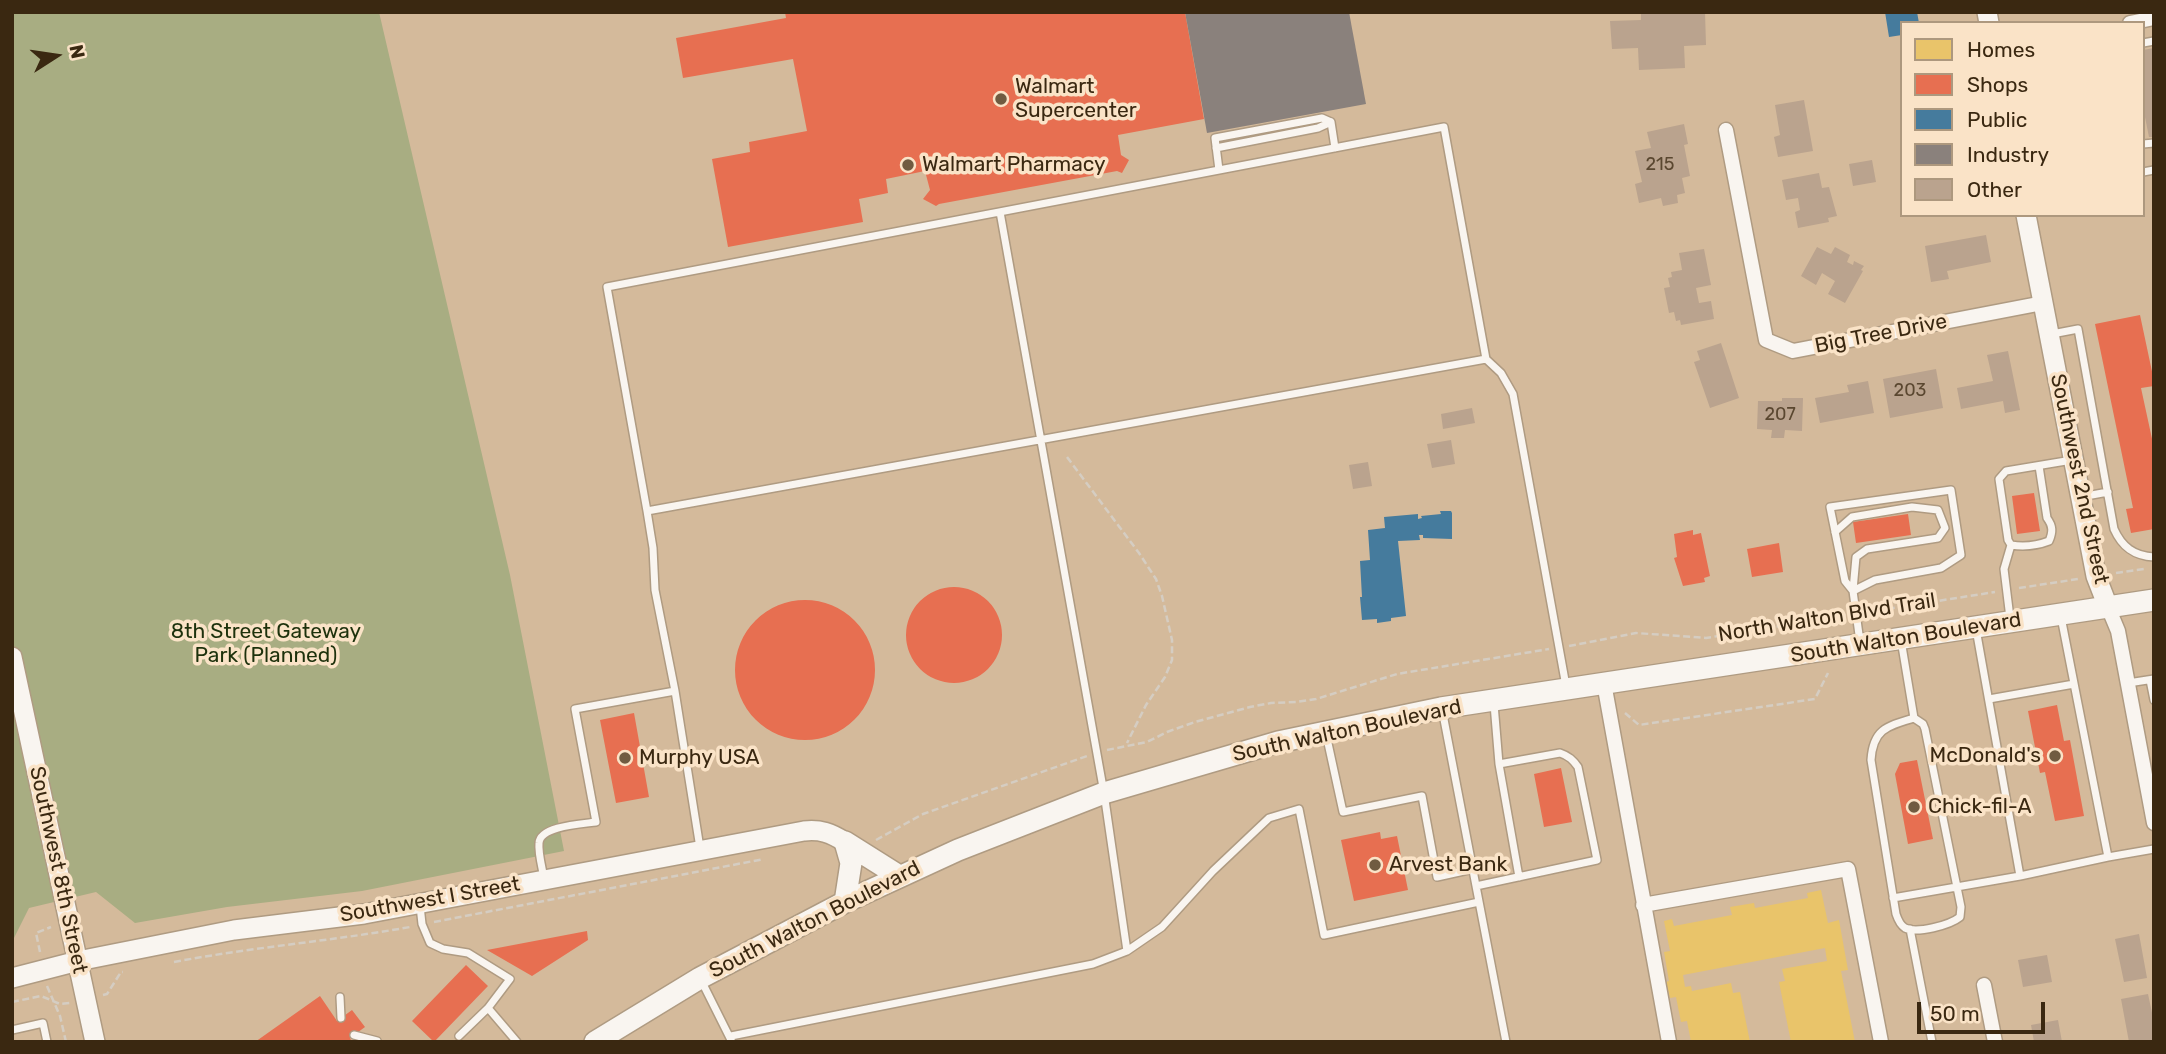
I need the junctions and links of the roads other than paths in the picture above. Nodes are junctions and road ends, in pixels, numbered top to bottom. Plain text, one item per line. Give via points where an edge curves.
1 (1726, 130) dead end
2 (1335, 148) junction
3 (1219, 170) junction
4 (1000, 212) junction
5 (2026, 217) edge
6 (2043, 303) junction
7 (2049, 334) junction
8 (1486, 359) junction
9 (1041, 440) junction
10 (2074, 460) junction
11 (2039, 466) junction
12 (2108, 492) junction
13 (2081, 497) junction
14 (647, 511) junction
15 (1835, 532) junction
16 (2011, 545) junction
17 (2154, 557) edge
18 (1853, 590) junction
19 (2154, 600) edge
20 (2108, 607) junction
21 (2060, 615) junction
22 (2011, 622) junction
23 (1976, 628) junction
24 (1900, 639) junction
25 (1861, 646) junction
26 (12, 657) edge
27 (2152, 679) edge
28 (1604, 683) junction
29 (2127, 683) junction
30 (2074, 684) junction
31 (1567, 688) junction
32 (674, 691) junction
33 (1989, 699) junction
34 (1494, 700) junction
35 (2154, 700) edge
36 (1441, 708) junction
37 (1914, 719) junction
38 (1326, 733) junction
39 (1499, 764) junction
40 (1104, 793) junction
41 (2154, 823) edge
42 (845, 842) junction
43 (2154, 849) edge
44 (701, 852) junction
45 (2108, 857) junction
46 (1473, 869) junction
47 (899, 876) junction
48 (2020, 876) junction
49 (1520, 877) junction
50 (544, 879) junction
51 (1476, 886) junction
52 (1957, 886) junction
53 (1893, 898) junction
54 (845, 902) junction
55 (1479, 902) junction
56 (420, 904) junction
57 (1643, 905) junction
58 (1910, 929) junction
59 (1127, 951) junction
60 (78, 961) junction
61 (12, 978) edge
62 (700, 978) junction
63 (1984, 985) dead end
64 (340, 997) dead end
65 (488, 1008) junction
66 (341, 1018) dead end
67 (12, 1030) edge
68 (354, 1035) dead end
69 (459, 1036) dead end
70 (731, 1039) edge
71 (377, 1041) edge
72 (47, 1042) edge
73 (95, 1042) edge
74 (517, 1042) edge
75 (595, 1042) edge
76 (1506, 1042) edge
77 (1669, 1042) edge
78 (1881, 1042) edge
79 (1931, 1042) edge
80 (1995, 1042) edge

1 - 6 street, Big Tree Drive via 1766,340 1793,351
2 - 3 lane
2 - 3 lane via 1331,122 1322,118 1215,138
2 - 8 lane via 1444,127
3 - 4 lane
4 - 9 lane
4 - 14 lane via 607,287
5 - 6 main road, Southwest 2nd Street
6 - 7 main road, Southwest 2nd Street
7 - 10 main road, Southwest 2nd Street
7 - 12 lane via 2078,329
8 - 9 lane
8 - 31 lane via 1513,394
9 - 14 lane
9 - 40 lane
10 - 11 lane
10 - 13 main road, Southwest 2nd Street
11 - 16 lane via 2006,471 1999,479
11 - 16 lane via 2052,534 2041,544
12 - 13 lane
12 - 17 lane via 2120,542 2138,556
13 - 20 main road, Southwest 2nd Street via 2096,576
14 - 32 lane via 655,590
15 - 18 lane via 1845,581
15 - 18 lane via 1852,517 1912,507 1938,510 1945,528 1938,538 1867,549 1856,557
15 - 18 lane via 1830,507 1951,490 1961,555 1941,568 1875,580
16 - 22 lane via 2004,569
18 - 25 lane
19 - 20 main road, South Walton Boulevard
20 - 21 main road, South Walton Boulevard
20 - 29 street, Southwest 2nd Street via 2118,631
21 - 22 main road, South Walton Boulevard
21 - 30 lane
22 - 23 main road, South Walton Boulevard
23 - 24 main road, South Walton Boulevard
23 - 33 lane
24 - 25 main road, South Walton Boulevard
24 - 37 lane
25 - 28 main road, South Walton Boulevard
26 - 60 main road, Southwest 8th Street
27 - 29 lane
27 - 35 lane
28 - 31 main road, South Walton Boulevard
28 - 57 street
29 - 41 street, Southwest 2nd Street
30 - 33 lane
30 - 45 lane
31 - 34 main road, South Walton Boulevard
32 - 44 lane
32 - 50 lane via 575,709 596,822 548,830 541,836
33 - 48 lane
34 - 36 main road, South Walton Boulevard
34 - 39 lane
36 - 38 main road, South Walton Boulevard
36 - 46 lane
37 - 52 lane via 1925,730
37 - 53 lane via 1890,725 1872,746
38 - 40 main road, South Walton Boulevard via 1278,742
38 - 46 lane via 1343,812 1422,796 1437,877
39 - 49 lane
39 - 49 lane via 1568,755 1578,767 1597,860
40 - 47 main road, South Walton Boulevard
40 - 59 lane
42 - 44 main road, Southwest I Street via 818,830
42 - 47 main road
42 - 54 main road via 851,863
43 - 45 lane
44 - 50 main road, Southwest I Street
45 - 48 lane
46 - 51 lane
47 - 54 main road, South Walton Boulevard
48 - 52 lane
49 - 51 lane
50 - 56 main road, Southwest I Street
51 - 55 lane
52 - 53 lane
52 - 58 lane via 1960,917
53 - 58 lane via 1901,925
54 - 62 main road, South Walton Boulevard
55 - 59 lane via 1324,935 1299,809 1269,818 1162,927
55 - 76 lane
56 - 60 main road, Southwest I Street via 234,930
56 - 65 lane via 430,943 468,953 510,979
57 - 77 street
57 - 78 street via 1848,869
58 - 79 lane
59 - 70 lane via 1093,964
60 - 61 main road, Southwest I Street
60 - 73 main road, Southwest 8th Street
62 - 70 lane
62 - 75 main road, South Walton Boulevard
63 - 80 street
64 - 66 lane
65 - 69 lane
65 - 74 lane
67 - 72 lane via 43,1023
68 - 71 lane

